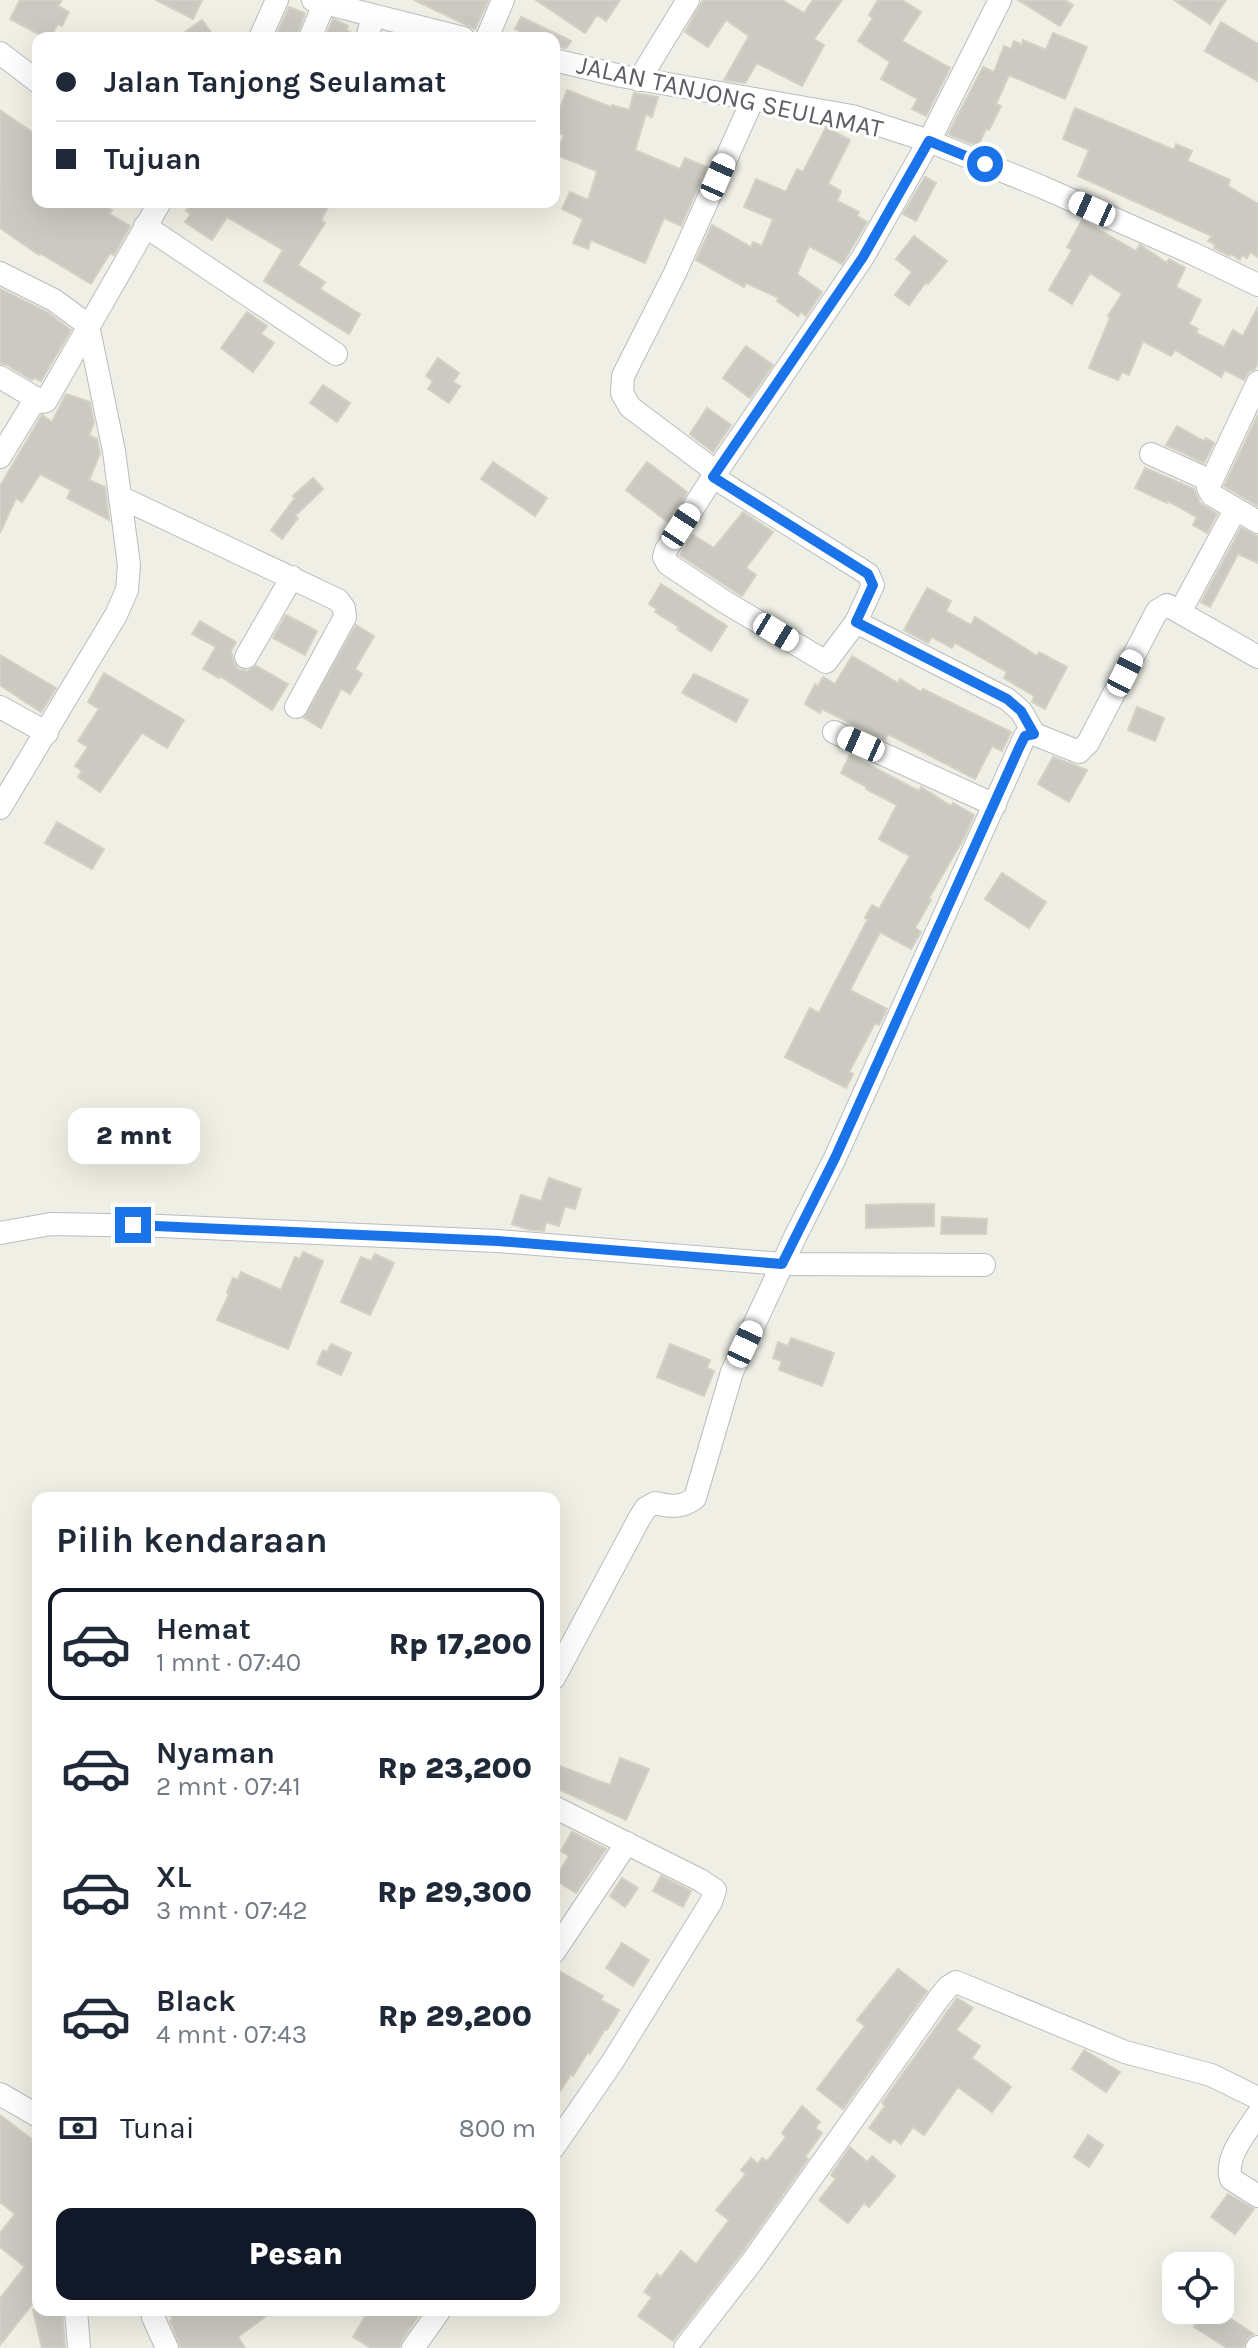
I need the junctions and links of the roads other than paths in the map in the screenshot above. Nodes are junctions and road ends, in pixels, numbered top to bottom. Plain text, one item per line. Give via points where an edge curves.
1 (277, 0) edge
2 (503, 0) edge
3 (688, 0) edge
4 (1000, 0) edge
5 (317, 1) edge
6 (370, 27) edge
7 (263, 32) edge
8 (311, 32) edge
9 (412, 32) edge
10 (490, 32) edge
11 (0, 53) edge
12 (560, 61) edge
13 (32, 77) edge
14 (639, 80) junction
15 (753, 99) junction
16 (929, 141) junction
17 (156, 208) edge
18 (145, 226) junction
19 (0, 273) edge
20 (1258, 285) edge
21 (88, 325) junction
22 (336, 354) dead end
23 (0, 377) edge
24 (1258, 382) edge
25 (36, 398) junction
26 (1250, 417) edge
27 (1151, 454) dead end
28 (0, 457) edge
29 (713, 477) junction
30 (1211, 481) junction
31 (120, 497) junction
32 (1235, 510) junction
33 (1258, 522) edge
34 (292, 577) junction
35 (1180, 612) junction
36 (856, 622) junction
37 (246, 657) dead end
38 (1258, 657) edge
39 (0, 707) edge
40 (296, 707) dead end
41 (834, 732) dead end
42 (47, 733) junction
43 (1034, 734) junction
44 (995, 805) junction
45 (0, 808) edge
46 (0, 1233) edge
47 (782, 1264) junction
48 (984, 1265) dead end
49 (564, 1635) edge
50 (560, 1810) edge
51 (627, 1843) junction
52 (560, 1943) edge
53 (0, 2094) edge
54 (1258, 2098) edge
55 (32, 2113) edge
56 (1258, 2114) edge
57 (560, 2138) edge
58 (1258, 2196) edge
59 (76, 2316) edge
60 (153, 2316) edge
61 (436, 2316) edge
62 (79, 2348) edge
63 (167, 2348) edge
64 (413, 2348) edge
65 (685, 2348) edge

1 - 7 street
2 - 10 street
3 - 14 street
4 - 16 street
5 - 6 street
5 - 8 street
6 - 9 street
11 - 13 street
12 - 14 street, JALAN TANJONG SEULAMAT
14 - 15 street, JALAN TANJONG SEULAMAT
15 - 16 street, JALAN TANJONG SEULAMAT via 852,116
15 - 29 street via 623,376 622,393 630,407 711,468
16 - 20 street, JALAN TANJONG SEULAMAT
16 - 29 street via 863,257
17 - 18 street
18 - 21 street
18 - 22 street
19 - 21 street via 54,300
21 - 25 street via 46,401
21 - 31 street
23 - 25 street
24 - 26 street
25 - 28 street
26 - 30 street
27 - 30 street
29 - 36 street via 868,574 873,585
29 - 36 street via 666,550 668,564 826,662
30 - 32 street via 1212,495
31 - 34 street
31 - 42 street via 127,590
32 - 33 street
32 - 35 street
34 - 37 street
34 - 40 street via 338,600 345,617
35 - 38 street
35 - 43 street via 1167,605 1157,611 1079,752
36 - 43 street via 1007,699
39 - 42 street
41 - 44 street
42 - 45 street
43 - 44 street via 1025,736
44 - 47 street
46 - 47 street via 51,1224 161,1226 498,1241
47 - 48 street
47 - 49 street via 732,1372 695,1498 686,1505 655,1503 646,1508
50 - 51 street
51 - 52 street
51 - 57 street via 715,1890 613,2061
53 - 55 street
54 - 65 street via 1211,2075 1125,2052 956,1982 939,1998
56 - 58 street via 1228,2170 1231,2179
59 - 62 street
60 - 63 street
61 - 64 street

